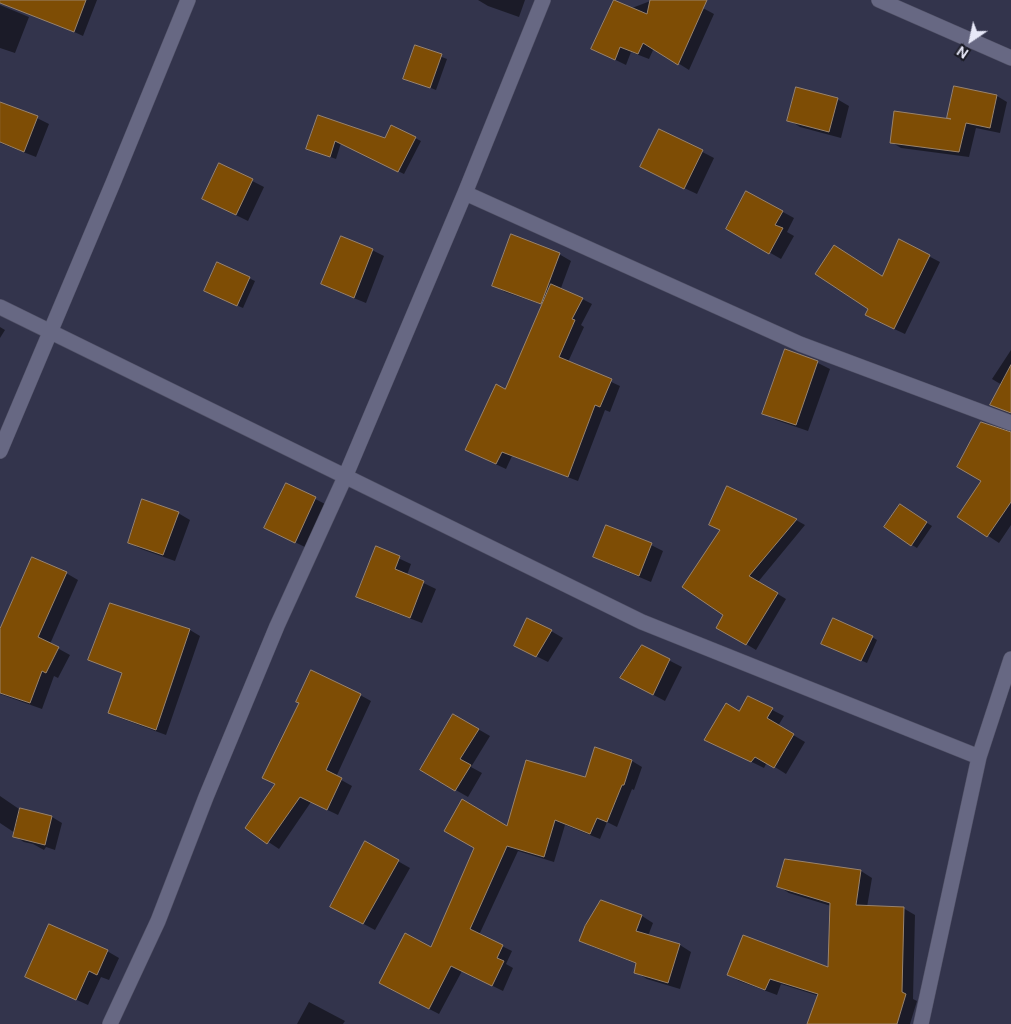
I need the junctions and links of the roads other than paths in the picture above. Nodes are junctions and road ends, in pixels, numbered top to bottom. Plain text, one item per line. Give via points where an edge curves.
1 (188, 0) edge
2 (543, 0) edge
3 (886, 1) edge
4 (1011, 58) edge
5 (465, 194) junction
6 (0, 307) edge
7 (51, 332) junction
8 (1011, 423) edge
9 (0, 451) edge
10 (345, 477) junction
11 (1011, 659) edge
12 (979, 757) junction
13 (110, 1024) edge
14 (921, 1024) edge

1 - 7 street
2 - 5 street
3 - 4 street
5 - 8 street via 800,344
5 - 10 street
6 - 7 street
7 - 9 street
7 - 10 street
10 - 12 street via 642,622
10 - 13 street via 277,626 158,921
11 - 12 street
12 - 14 street

